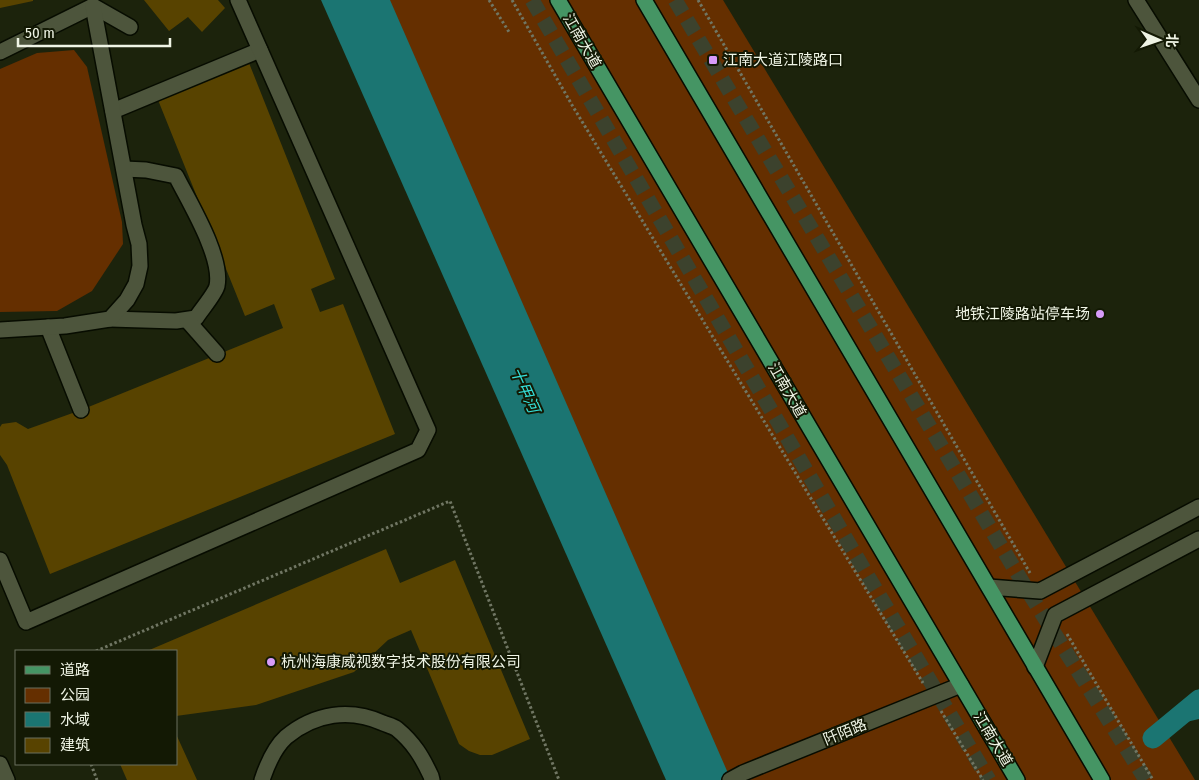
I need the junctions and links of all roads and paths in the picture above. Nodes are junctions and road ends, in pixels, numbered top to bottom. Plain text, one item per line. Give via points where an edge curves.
1 (238, 0) edge
2 (489, 0) edge
3 (512, 0) edge
4 (558, 0) edge
5 (644, 0) edge
6 (698, 0) edge
7 (1136, 0) edge
8 (93, 6) junction
9 (130, 27) dead end
10 (509, 32) dead end
11 (29, 38) junction
12 (0, 43) edge
13 (260, 50) junction
14 (0, 52) edge
15 (1199, 100) edge
16 (113, 111) junction
17 (124, 169) junction
18 (110, 319) junction
19 (187, 320) junction
20 (48, 327) junction
21 (0, 330) edge
22 (217, 354) dead end
23 (81, 410) dead end
24 (1199, 507) edge
25 (1199, 538) edge
26 (0, 560) edge
27 (988, 587) junction
28 (1040, 591) junction
29 (1055, 615) junction
30 (98, 650) edge
31 (1035, 666) junction
32 (961, 685) junction
33 (932, 697) junction
34 (0, 764) edge
35 (91, 765) edge
36 (736, 776) edge
37 (7, 780) edge
38 (97, 780) edge
39 (262, 780) edge
40 (432, 780) edge
41 (559, 780) edge
42 (983, 780) edge
43 (1017, 780) edge
44 (1102, 780) edge
45 (1153, 780) edge

1 - 13 street
2 - 10 path
3 - 33 path via 572,105
4 - 32 main road, 江南大道
5 - 27 main road
6 - 28 path
7 - 15 street
8 - 9 street
8 - 11 street
8 - 16 street
11 - 12 street
11 - 14 street
13 - 16 street
13 - 26 street via 428,430 418,450 26,622
16 - 17 street
17 - 18 street via 139,244 140,266 136,284 127,300
17 - 19 street via 176,176 203,228 216,263 217,286 196,318
18 - 19 street
18 - 20 street
19 - 22 street
20 - 21 street
20 - 23 street
24 - 28 street
25 - 29 street
27 - 28 street
27 - 31 main road
29 - 31 street
29 - 45 path
30 - 41 path via 450,501
31 - 44 main road
32 - 33 street, 阡陌路
32 - 43 main road, 江南大道
33 - 36 street, 阡陌路
33 - 42 path
34 - 37 street
35 - 38 path
39 - 40 street via 268,762 286,738 310,721 339,713 369,716 396,728 418,749

